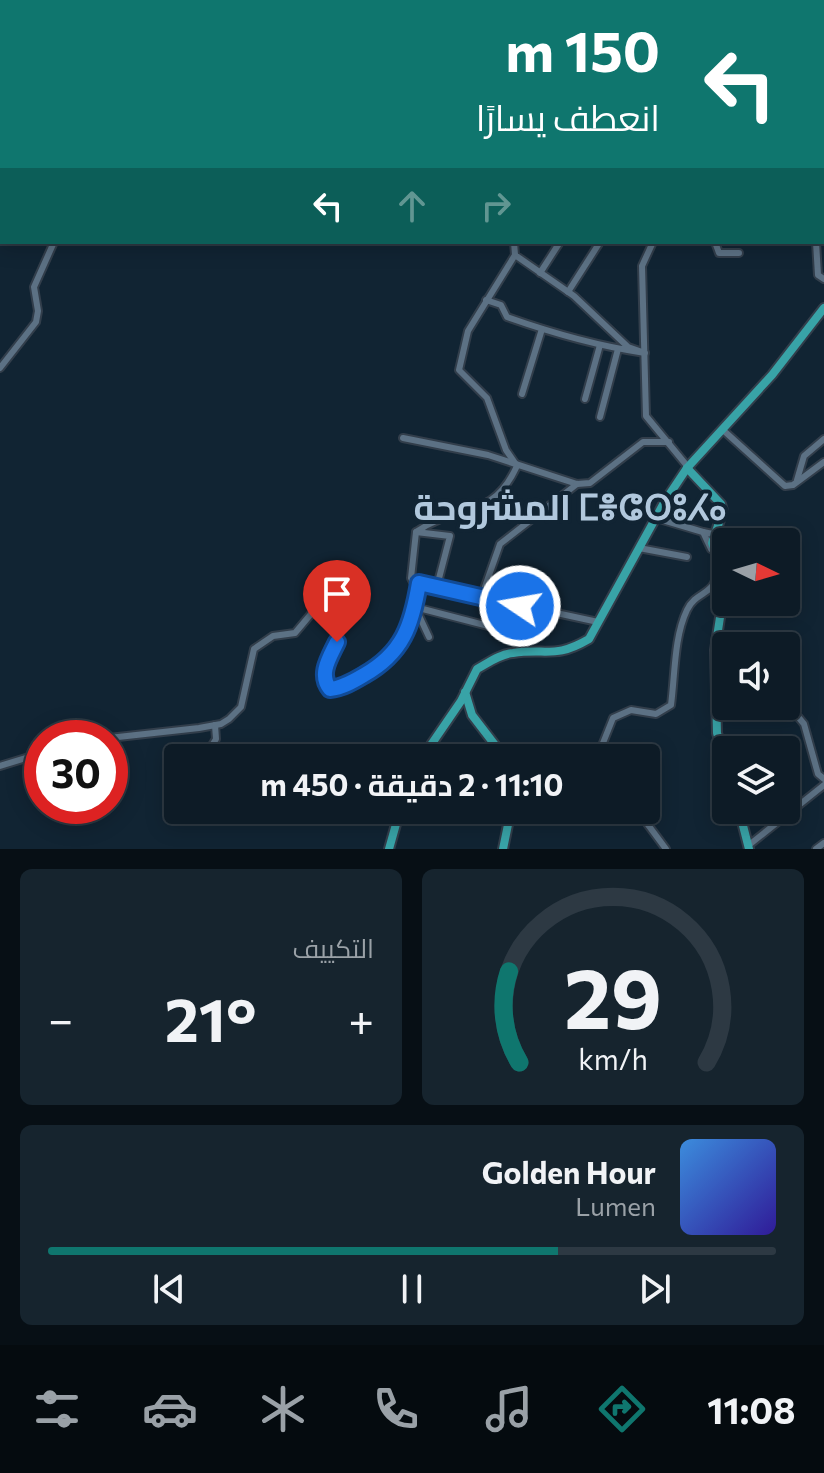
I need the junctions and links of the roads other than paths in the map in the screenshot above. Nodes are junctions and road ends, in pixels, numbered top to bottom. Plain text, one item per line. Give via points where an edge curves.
1 (53, 244) edge
2 (514, 244) edge
3 (559, 244) edge
4 (599, 244) edge
5 (652, 244) edge
6 (716, 244) edge
7 (816, 244) edge
8 (739, 253) dead end
9 (515, 255) junction
10 (540, 273) junction
11 (824, 279) edge
12 (568, 292) junction
13 (486, 300) junction
14 (824, 308) edge
15 (542, 329) junction
16 (600, 345) junction
17 (618, 349) junction
18 (645, 353) junction
19 (0, 368) edge
20 (522, 394) dead end
21 (585, 399) dead end
22 (600, 417) dead end
23 (723, 430) junction
24 (403, 438) dead end
25 (824, 439) edge
26 (669, 442) junction
27 (824, 462) edge
28 (517, 466) junction
29 (688, 468) junction
30 (797, 481) junction
31 (577, 484) junction
32 (656, 518) junction
33 (416, 532) junction
34 (708, 533) junction
35 (712, 543) edge
36 (639, 548) junction
37 (687, 557) dead end
38 (419, 583) junction
39 (437, 586) junction
40 (481, 598) junction
41 (520, 606) junction
42 (415, 607) junction
43 (598, 622) junction
44 (514, 632) junction
45 (527, 636) dead end
46 (429, 637) dead end
47 (465, 692) junction
48 (800, 719) edge
49 (215, 725) junction
50 (128, 736) edge
51 (213, 744) edge
52 (431, 744) edge
53 (494, 744) edge
54 (603, 744) edge
55 (24, 759) edge
56 (0, 766) edge
57 (824, 782) edge
58 (396, 824) edge
59 (508, 824) edge
60 (647, 824) edge
61 (743, 824) edge
62 (824, 843) edge
63 (749, 847) edge
64 (389, 849) edge
65 (503, 849) edge
66 (666, 849) edge
67 (816, 849) edge

1 - 19 street via 34,287 36,322
2 - 9 street
3 - 10 street
4 - 12 street
5 - 18 street via 642,266
6 - 8 street via 719,253
7 - 11 street via 818,275
9 - 10 street
9 - 13 street
10 - 12 street
12 - 18 street via 628,347
13 - 15 street via 501,305 507,317
13 - 28 street via 468,331 459,370 487,398
14 - 23 main road
15 - 16 street
15 - 20 street
16 - 17 street
16 - 21 street
17 - 18 street
17 - 22 street
18 - 26 street via 646,416
23 - 29 main road
23 - 30 street via 785,486
24 - 28 street
25 - 30 street via 804,456
26 - 29 street
26 - 31 street via 643,442 590,483
27 - 30 street
28 - 31 street
28 - 33 street via 496,499 441,517
29 - 32 main road
29 - 34 main road via 721,504 723,511
31 - 40 street via 500,544
32 - 34 street
32 - 36 main road
33 - 38 street via 411,578
33 - 39 street via 450,536
34 - 35 main road
34 - 54 street via 717,577 687,610 671,705 656,714 631,710 613,718
36 - 37 street
36 - 43 main road
38 - 39 street
38 - 42 street
39 - 40 street
40 - 41 street
41 - 43 street
41 - 44 street
42 - 44 street
42 - 46 street
42 - 49 street via 394,655 337,689 324,681 338,636 324,613 311,614 295,633 263,641 254,649 241,707
43 - 47 main road via 589,639 571,650 513,652 477,669
44 - 45 street
47 - 52 main road
47 - 53 main road via 472,715
48 - 57 street
49 - 50 street
49 - 51 street
55 - 56 street
57 - 63 street
58 - 64 main road
59 - 65 main road
60 - 66 street
61 - 63 main road
62 - 67 street

